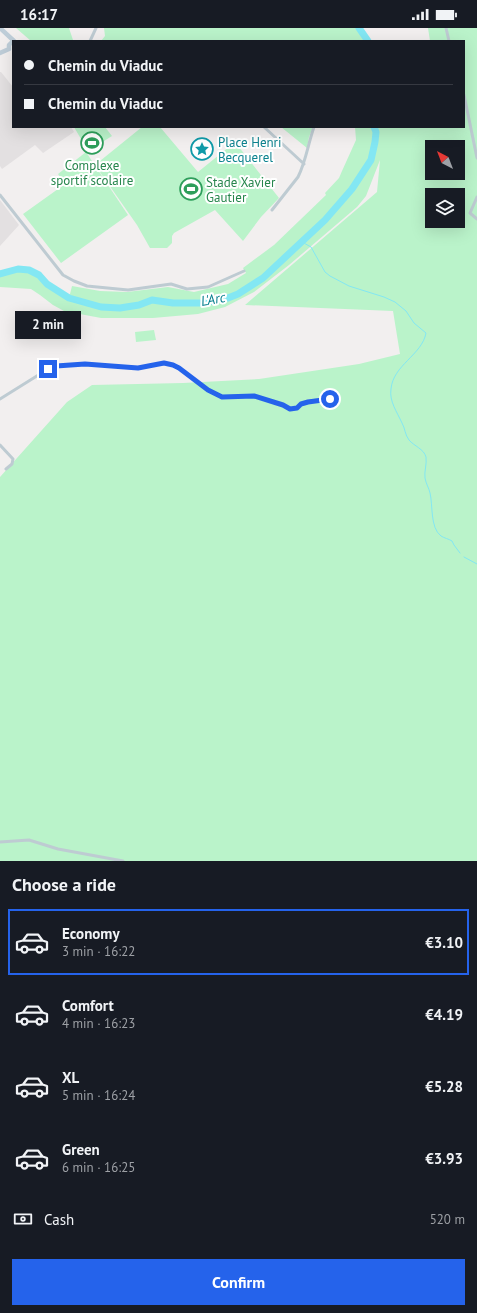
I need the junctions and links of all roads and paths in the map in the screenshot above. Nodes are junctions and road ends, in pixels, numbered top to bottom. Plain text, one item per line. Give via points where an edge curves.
1 (0, 28) edge
2 (96, 28) edge
3 (446, 28) edge
4 (12, 40) edge
5 (90, 40) edge
6 (449, 40) edge
7 (11, 51) edge
8 (0, 53) edge
9 (465, 100) edge
10 (265, 128) edge
11 (314, 128) edge
12 (477, 158) edge
13 (304, 164) junction
14 (0, 195) edge
15 (477, 197) edge
16 (272, 210) dead end
17 (477, 219) edge
18 (244, 271) dead end
19 (0, 399) edge
20 (330, 399) dead end
21 (0, 445) edge
22 (6, 469) dead end
23 (0, 842) edge
24 (123, 861) edge

1 - 4 main road
2 - 5 street
3 - 6 street
7 - 8 main road
9 - 12 street
10 - 13 street
11 - 13 street
13 - 16 street via 298,177
14 - 18 street via 63,275 87,286 128,290 171,284 187,289 208,287
15 - 17 street via 471,211 471,215
19 - 20 street via 56,366 85,364 138,368 164,363 179,368 208,390 222,397 254,396 290,409 308,402
21 - 22 street via 13,459 12,464
23 - 24 street via 29,840 58,849

